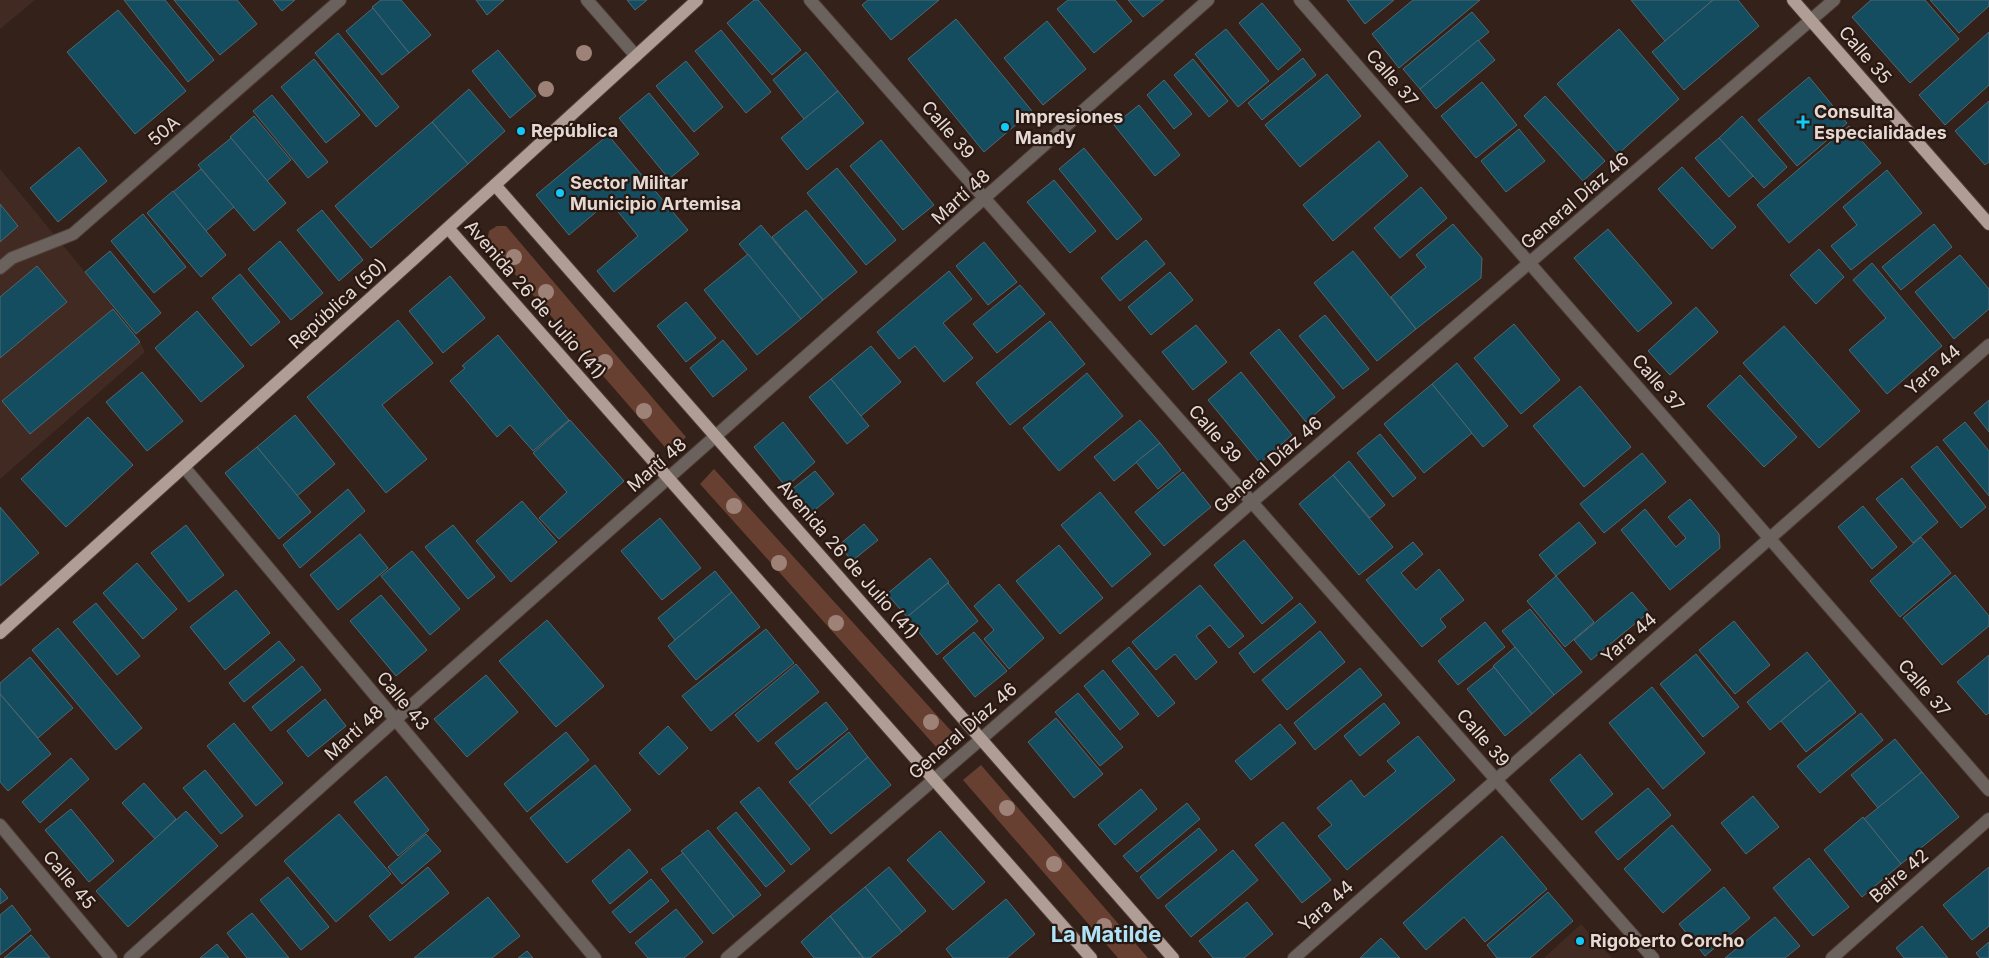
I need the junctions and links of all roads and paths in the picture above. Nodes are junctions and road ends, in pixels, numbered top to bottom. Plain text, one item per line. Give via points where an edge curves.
1 (340, 0) edge
2 (587, 0) edge
3 (697, 0) edge
4 (810, 0) edge
5 (1208, 0) edge
6 (1300, 0) edge
7 (1793, 0) edge
8 (1834, 0) edge
9 (1811, 20) junction
10 (636, 56) junction
11 (495, 185) junction
12 (985, 199) junction
13 (1989, 224) edge
14 (448, 228) junction
15 (1530, 263) junction
16 (0, 268) edge
17 (1989, 345) edge
18 (716, 437) junction
19 (184, 467) junction
20 (668, 478) junction
21 (1252, 502) junction
22 (1770, 537) junction
23 (0, 633) edge
24 (395, 720) junction
25 (981, 739) junction
26 (1496, 779) junction
27 (934, 780) junction
28 (1989, 790) edge
29 (1989, 819) edge
30 (0, 825) edge
31 (111, 958) edge
32 (130, 958) edge
33 (595, 958) edge
34 (727, 958) edge
35 (1091, 958) edge
36 (1173, 958) edge
37 (1294, 958) edge
38 (1653, 958) edge
39 (1832, 958) edge

1 - 16 street, 50A via 73,234 12,258
2 - 10 street
3 - 10 main road, República (50)
4 - 12 street, Calle 39
5 - 12 street, Martí 48
6 - 15 street, Calle 37
7 - 9 main road, Calle 35
8 - 9 street, General Díaz 46
9 - 13 main road, Calle 35
9 - 15 street, General Díaz 46
10 - 11 main road, República (50)
11 - 14 main road, República (50)
11 - 18 main road, Avenida 26 de Julio (41)
12 - 18 street, Martí 48
12 - 21 street, Calle 39
14 - 19 main road, República (50)
14 - 20 main road, Avenida 26 de Julio (41)
15 - 21 street, General Díaz 46
15 - 22 street, Calle 37
17 - 22 street, Yara 44
18 - 20 street, Martí 48
18 - 25 main road, Avenida 26 de Julio (41)
19 - 23 main road, República (50)
19 - 24 street, Calle 43
20 - 24 street, Martí 48
20 - 27 main road, Avenida 26 de Julio (41)
21 - 25 street, General Díaz 46
21 - 26 street, Calle 39
22 - 26 street, Yara 44
22 - 28 street, Calle 37
24 - 32 street, Martí 48
24 - 33 street, Calle 43
25 - 27 street, General Díaz 46
25 - 36 main road, Avenida 26 de Julio (41)
26 - 37 street, Yara 44
26 - 38 street, Calle 39
27 - 34 street, General Díaz 46
27 - 35 main road, Avenida 26 de Julio (41)
29 - 39 street, Baire 42
30 - 31 street, Calle 45

